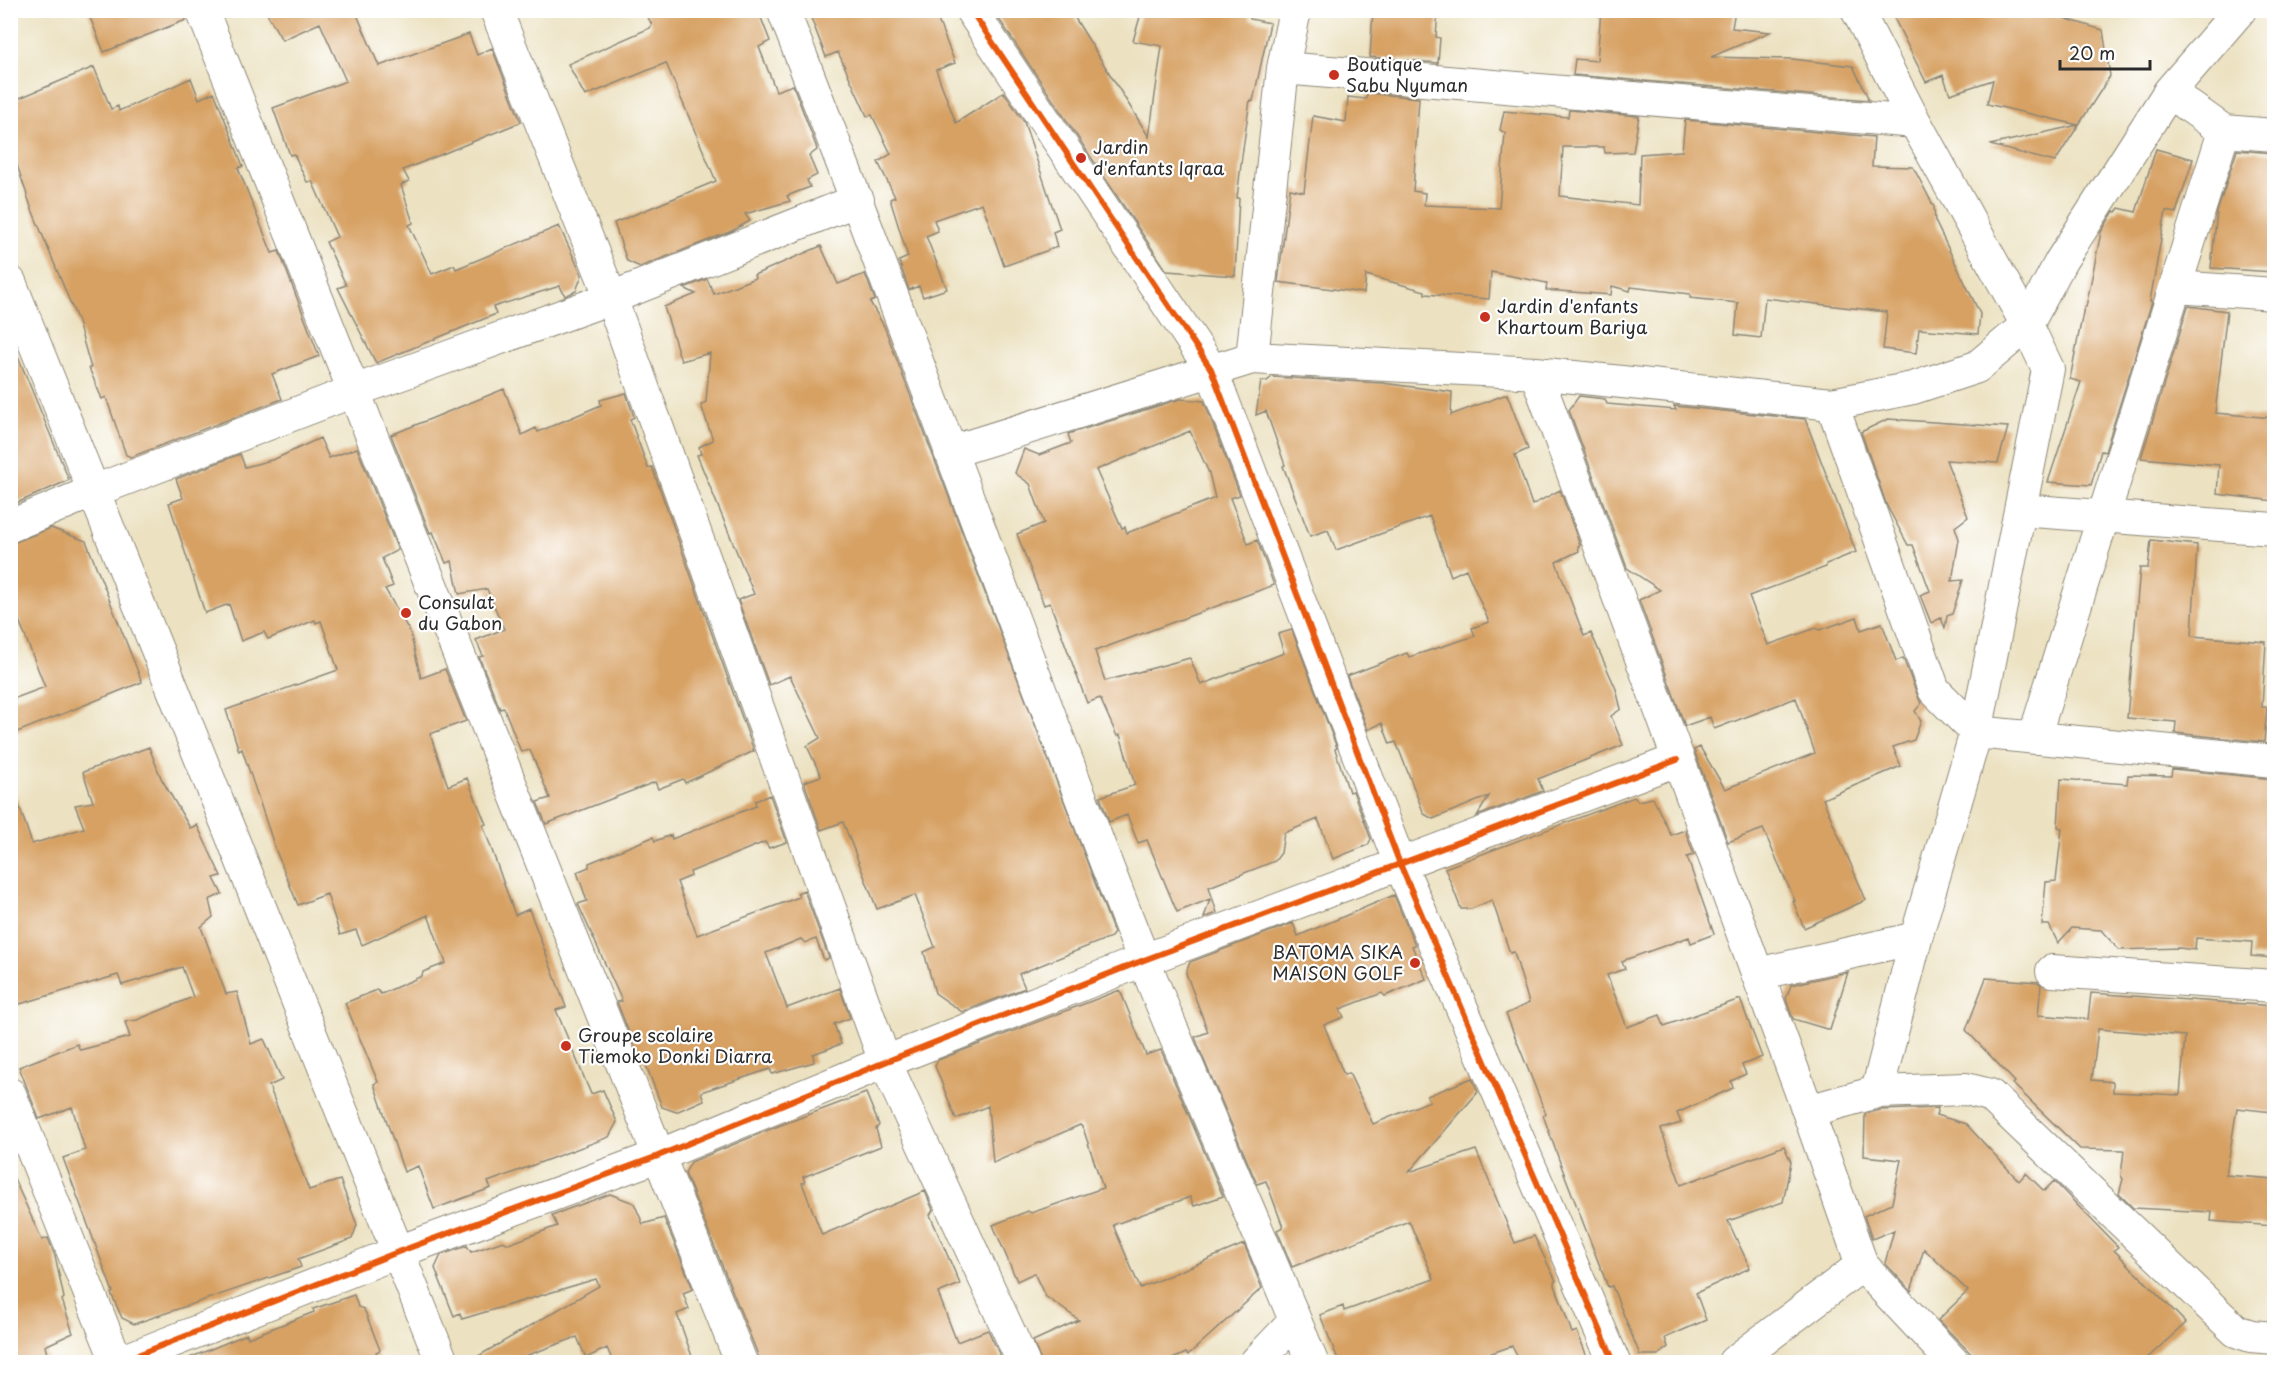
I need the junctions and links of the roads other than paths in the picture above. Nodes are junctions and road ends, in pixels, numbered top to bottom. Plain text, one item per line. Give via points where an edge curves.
1 (202, 10) edge
2 (496, 10) edge
3 (783, 10) edge
4 (970, 10) edge
5 (1295, 10) edge
6 (1857, 10) edge
7 (2240, 10) edge
8 (1283, 68) junction
9 (2169, 92) junction
10 (1915, 122) junction
11 (2224, 131) junction
12 (2274, 135) edge
13 (858, 200) junction
14 (10, 282) edge
15 (2176, 286) junction
16 (2274, 294) edge
17 (611, 298) junction
18 (2027, 325) junction
19 (1252, 358) junction
20 (1211, 369) junction
21 (1536, 373) junction
22 (354, 391) junction
23 (1832, 404) junction
24 (950, 452) junction
25 (94, 491) junction
26 (2020, 510) junction
27 (2104, 517) junction
28 (10, 525) edge
29 (2274, 529) edge
30 (1976, 732) junction
31 (2034, 738) junction
32 (1677, 760) junction
33 (2274, 761) edge
34 (1400, 864) junction
35 (1916, 938) junction
36 (1144, 960) junction
37 (2052, 971) dead end
38 (1757, 974) junction
39 (2274, 986) edge
40 (885, 1062) junction
41 (1876, 1092) junction
42 (10, 1094) edge
43 (1808, 1111) junction
44 (658, 1156) junction
45 (398, 1252) junction
46 (1862, 1265) junction
47 (1295, 1321) junction
48 (2274, 1338) edge
49 (119, 1362) edge
50 (442, 1362) edge
51 (741, 1362) edge
52 (1023, 1362) edge
53 (1256, 1362) edge
54 (1312, 1362) edge
55 (1614, 1362) edge
56 (1734, 1362) edge
57 (1953, 1362) edge

1 - 22 street
2 - 17 street
3 - 13 street
4 - 20 street
5 - 8 street
6 - 10 street
7 - 9 street
8 - 10 street
8 - 19 street
9 - 11 street
9 - 18 street via 2061,261
10 - 18 street
11 - 12 street
11 - 15 street
13 - 17 street
13 - 24 street
14 - 25 street
15 - 16 street
15 - 27 street
17 - 22 street
17 - 40 street
18 - 23 street via 1977,367 1913,388
18 - 26 street via 2048,369
19 - 20 street
19 - 21 street
20 - 24 street
20 - 34 street
21 - 23 street
21 - 32 street
22 - 25 street
22 - 44 street
23 - 30 street via 1934,690
24 - 36 street
25 - 28 street
25 - 45 street
26 - 27 street
26 - 30 street
27 - 29 street
27 - 31 street
30 - 31 street
30 - 35 street
31 - 33 street
32 - 34 street
32 - 38 street
34 - 36 street
34 - 55 street
35 - 38 street
35 - 41 street
36 - 40 street
36 - 47 street
37 - 39 street
38 - 43 street
40 - 44 street
40 - 52 street
41 - 43 street
41 - 48 street via 1966,1089 1990,1095 2236,1331
42 - 49 street
43 - 46 street
44 - 45 street
44 - 51 street
45 - 49 street
45 - 50 street
46 - 56 street
46 - 57 street
47 - 53 street
47 - 54 street

